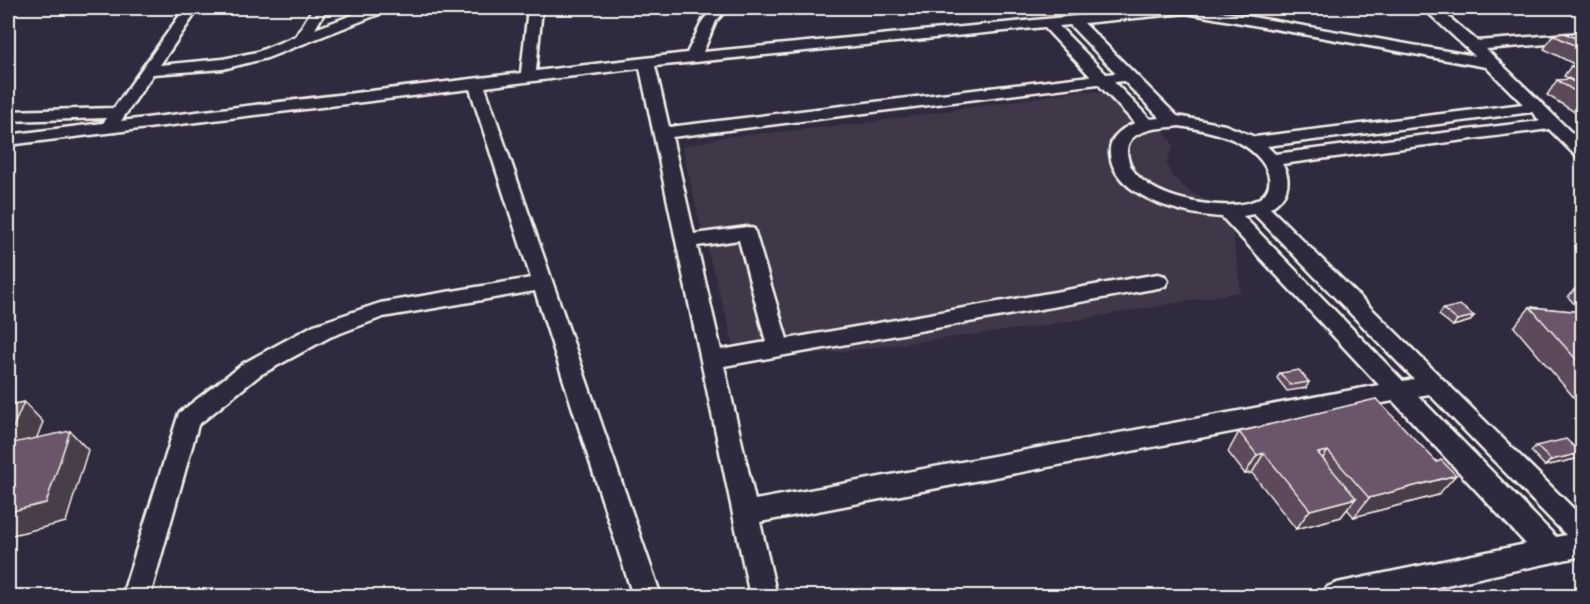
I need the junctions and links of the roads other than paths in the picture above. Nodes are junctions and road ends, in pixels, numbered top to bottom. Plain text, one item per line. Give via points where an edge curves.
1 (192, 8) edge
2 (320, 8) edge
3 (382, 8) edge
4 (535, 8) edge
5 (721, 8) edge
6 (1430, 8) edge
7 (1073, 20) junction
8 (1048, 23) junction
9 (1582, 37) edge
10 (302, 39) junction
11 (1474, 46) junction
12 (693, 57) junction
13 (647, 63) junction
14 (1491, 63) junction
15 (149, 70) junction
16 (528, 76) junction
17 (1128, 76) junction
18 (1102, 79) junction
19 (476, 83) junction
20 (1536, 107) junction
21 (119, 113) junction
22 (8, 116) edge
23 (1173, 122) junction
24 (1146, 125) junction
25 (108, 128) junction
26 (1559, 129) junction
27 (1582, 129) edge
28 (662, 133) junction
29 (8, 140) edge
30 (1251, 143) junction
31 (1582, 152) edge
32 (1272, 160) junction
33 (1258, 207) junction
34 (1228, 212) junction
35 (686, 241) junction
36 (1158, 281) dead end
37 (542, 283) junction
38 (779, 348) junction
39 (712, 360) junction
40 (1434, 384) junction
41 (1399, 391) junction
42 (745, 513) junction
43 (1582, 534) edge
44 (1582, 544) edge
45 (1551, 551) junction
46 (762, 592) dead end
47 (136, 597) edge
48 (646, 597) edge
49 (1337, 597) edge

1 - 15 street
2 - 10 street
3 - 10 street
4 - 16 street
5 - 12 street via 710,20
6 - 11 street
7 - 8 street
7 - 14 street via 1186,9
7 - 17 street
8 - 12 street
8 - 18 street
9 - 11 street
10 - 15 street via 262,55 223,64
11 - 14 street
12 - 13 street
13 - 16 street
13 - 28 street
14 - 20 street
15 - 21 street
16 - 19 street
17 - 18 street
17 - 23 street
18 - 24 street
18 - 28 street
19 - 25 street
19 - 37 street
20 - 26 street
20 - 30 street
21 - 22 street
21 - 25 street
23 - 24 street
23 - 30 street via 1204,125
24 - 34 street via 1121,140 1117,152 1121,166 1133,180 1176,203
25 - 29 street
26 - 27 street
26 - 31 street
26 - 32 street
28 - 35 street
30 - 32 street
32 - 33 street via 1280,174 1280,187 1273,198
33 - 34 street
33 - 40 street
34 - 41 street
35 - 38 street via 747,233
35 - 39 street
36 - 38 street
37 - 47 street via 380,310 322,331 252,369 187,420
37 - 48 street
38 - 39 street
39 - 42 street
40 - 41 street
40 - 43 street
41 - 42 street
41 - 45 street
42 - 46 street
44 - 45 street
45 - 49 street

